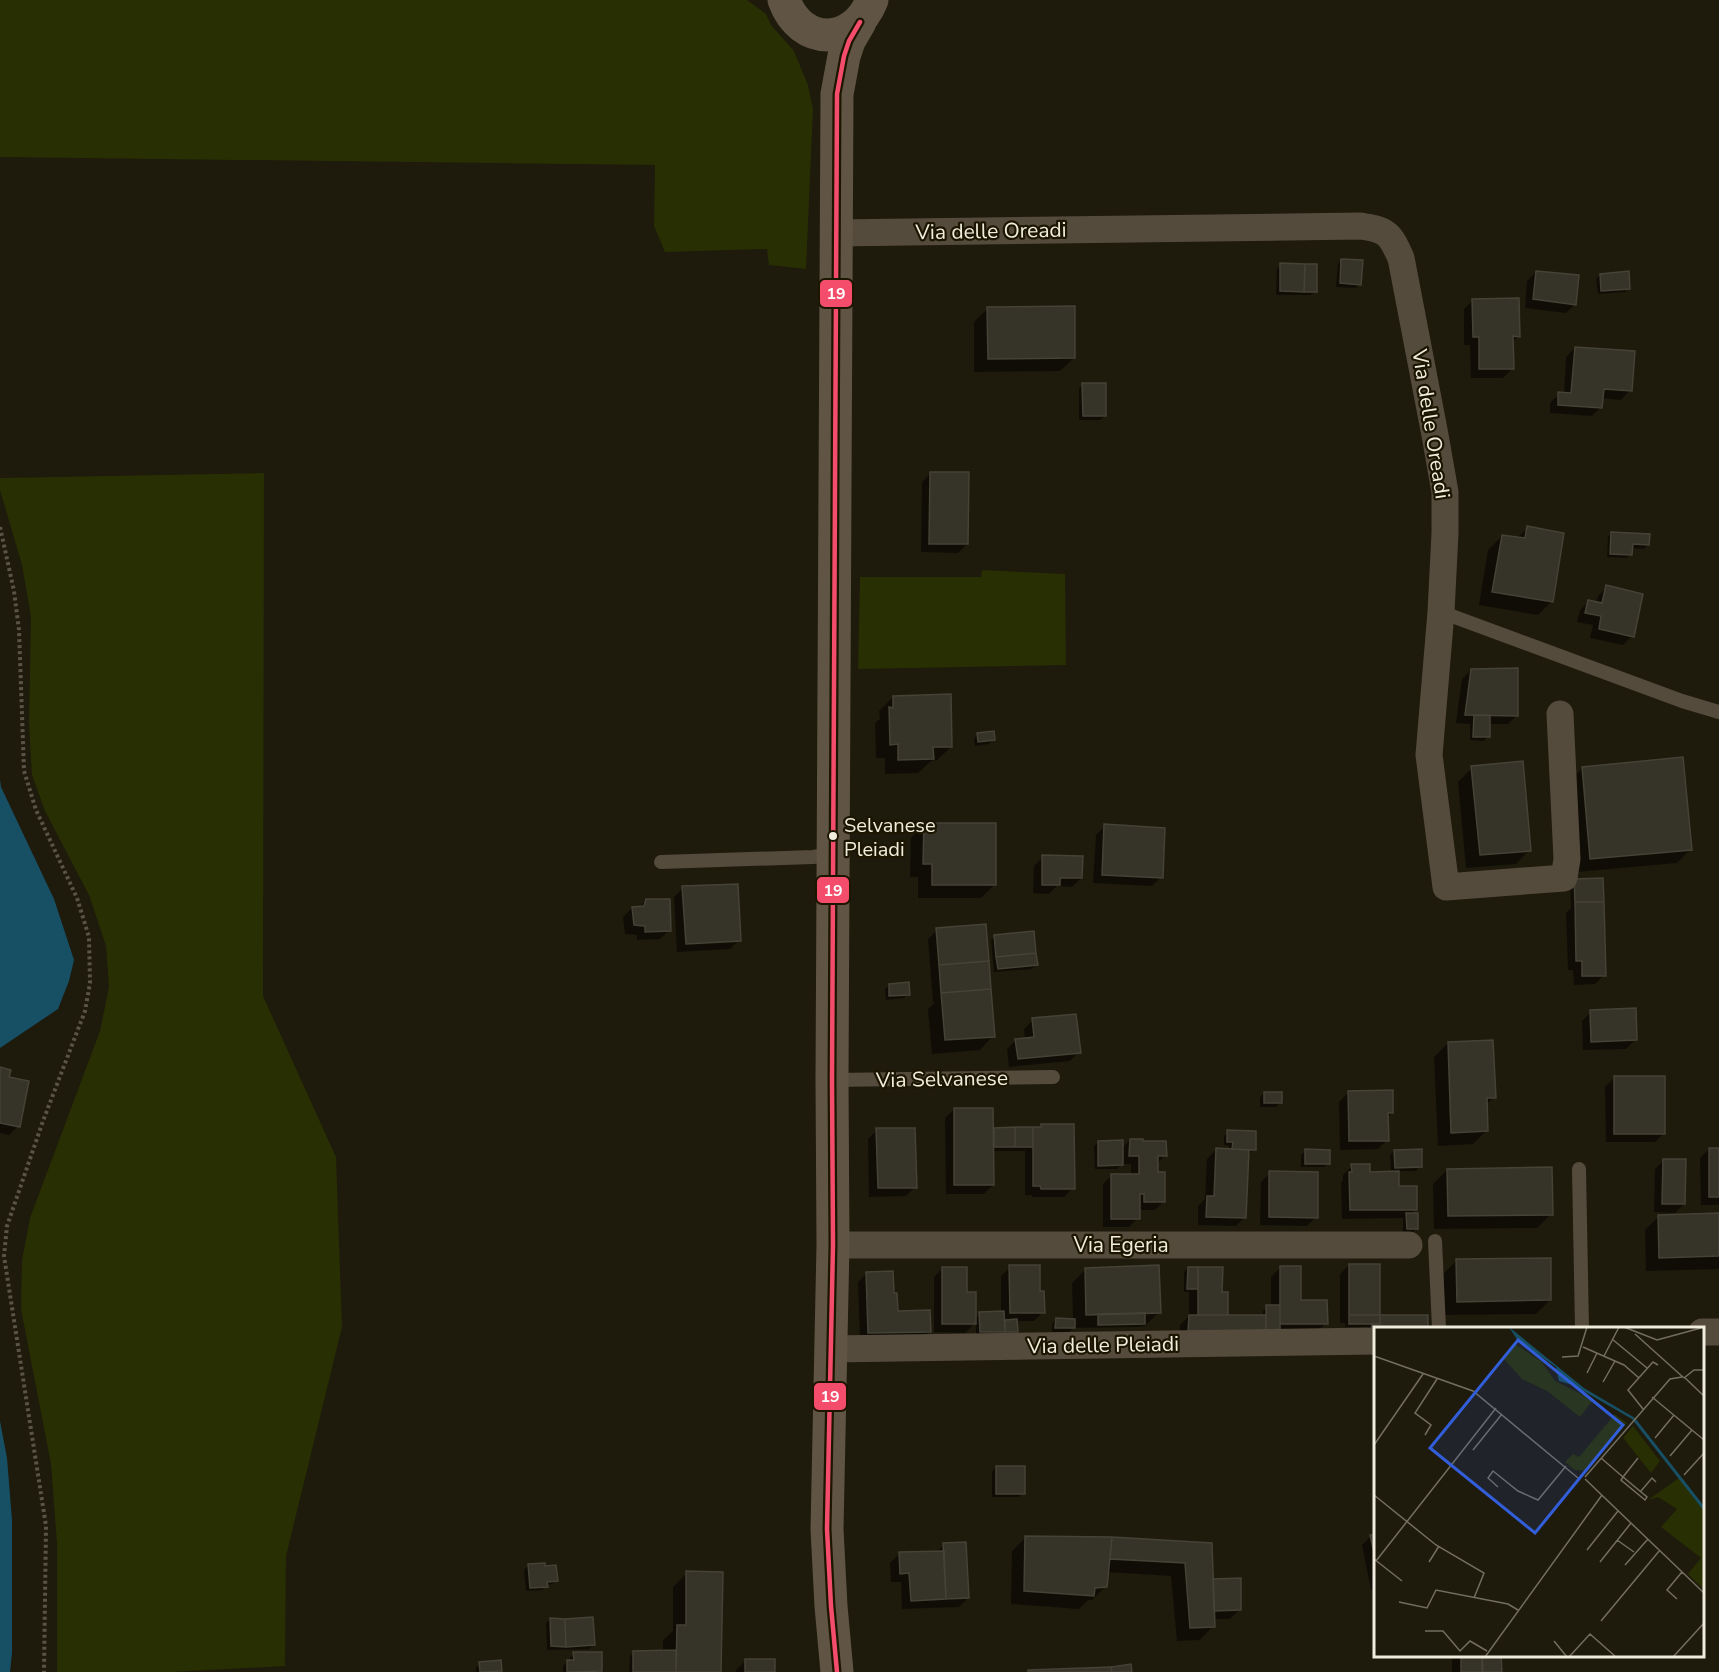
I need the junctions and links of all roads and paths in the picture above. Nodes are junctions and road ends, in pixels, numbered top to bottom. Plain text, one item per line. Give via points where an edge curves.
1 (784, 0) edge
2 (866, 11) edge
3 (806, 29) junction
4 (837, 94) junction
5 (836, 233) junction
6 (0, 526) edge
7 (1441, 612) junction
8 (1719, 712) edge
9 (1560, 714) dead end
10 (833, 854) junction
11 (662, 862) dead end
12 (1053, 1077) dead end
13 (832, 1080) junction
14 (1579, 1169) dead end
15 (1435, 1241) dead end
16 (833, 1245) junction
17 (1409, 1245) dead end
18 (1439, 1327) edge
19 (1582, 1327) edge
20 (1374, 1341) edge
21 (831, 1349) junction
22 (44, 1672) edge
23 (837, 1672) edge

1 - 3 street via 788,11
2 - 3 street via 850,29 840,33 828,35
2 - 4 street via 849,41
3 - 4 street via 821,47
4 - 5 street
5 - 7 street, Via delle Oreadi via 1361,226 1379,229 1392,238 1401,258 1445,492
5 - 10 street
6 - 22 path via 19,630 24,771 36,810 78,898 89,937 90,982 85,1011 7,1227 4,1256 46,1526
7 - 8 lane
7 - 9 street, Via delle Oreadi via 1428,755 1446,887 1564,878 1568,858
10 - 11 lane
10 - 13 street
12 - 13 lane, Via Selvanese
13 - 16 street
14 - 19 lane
15 - 18 lane
16 - 17 street, Via Egeria
16 - 21 street
20 - 21 street, Via delle Pleiadi
21 - 23 street via 827,1529

